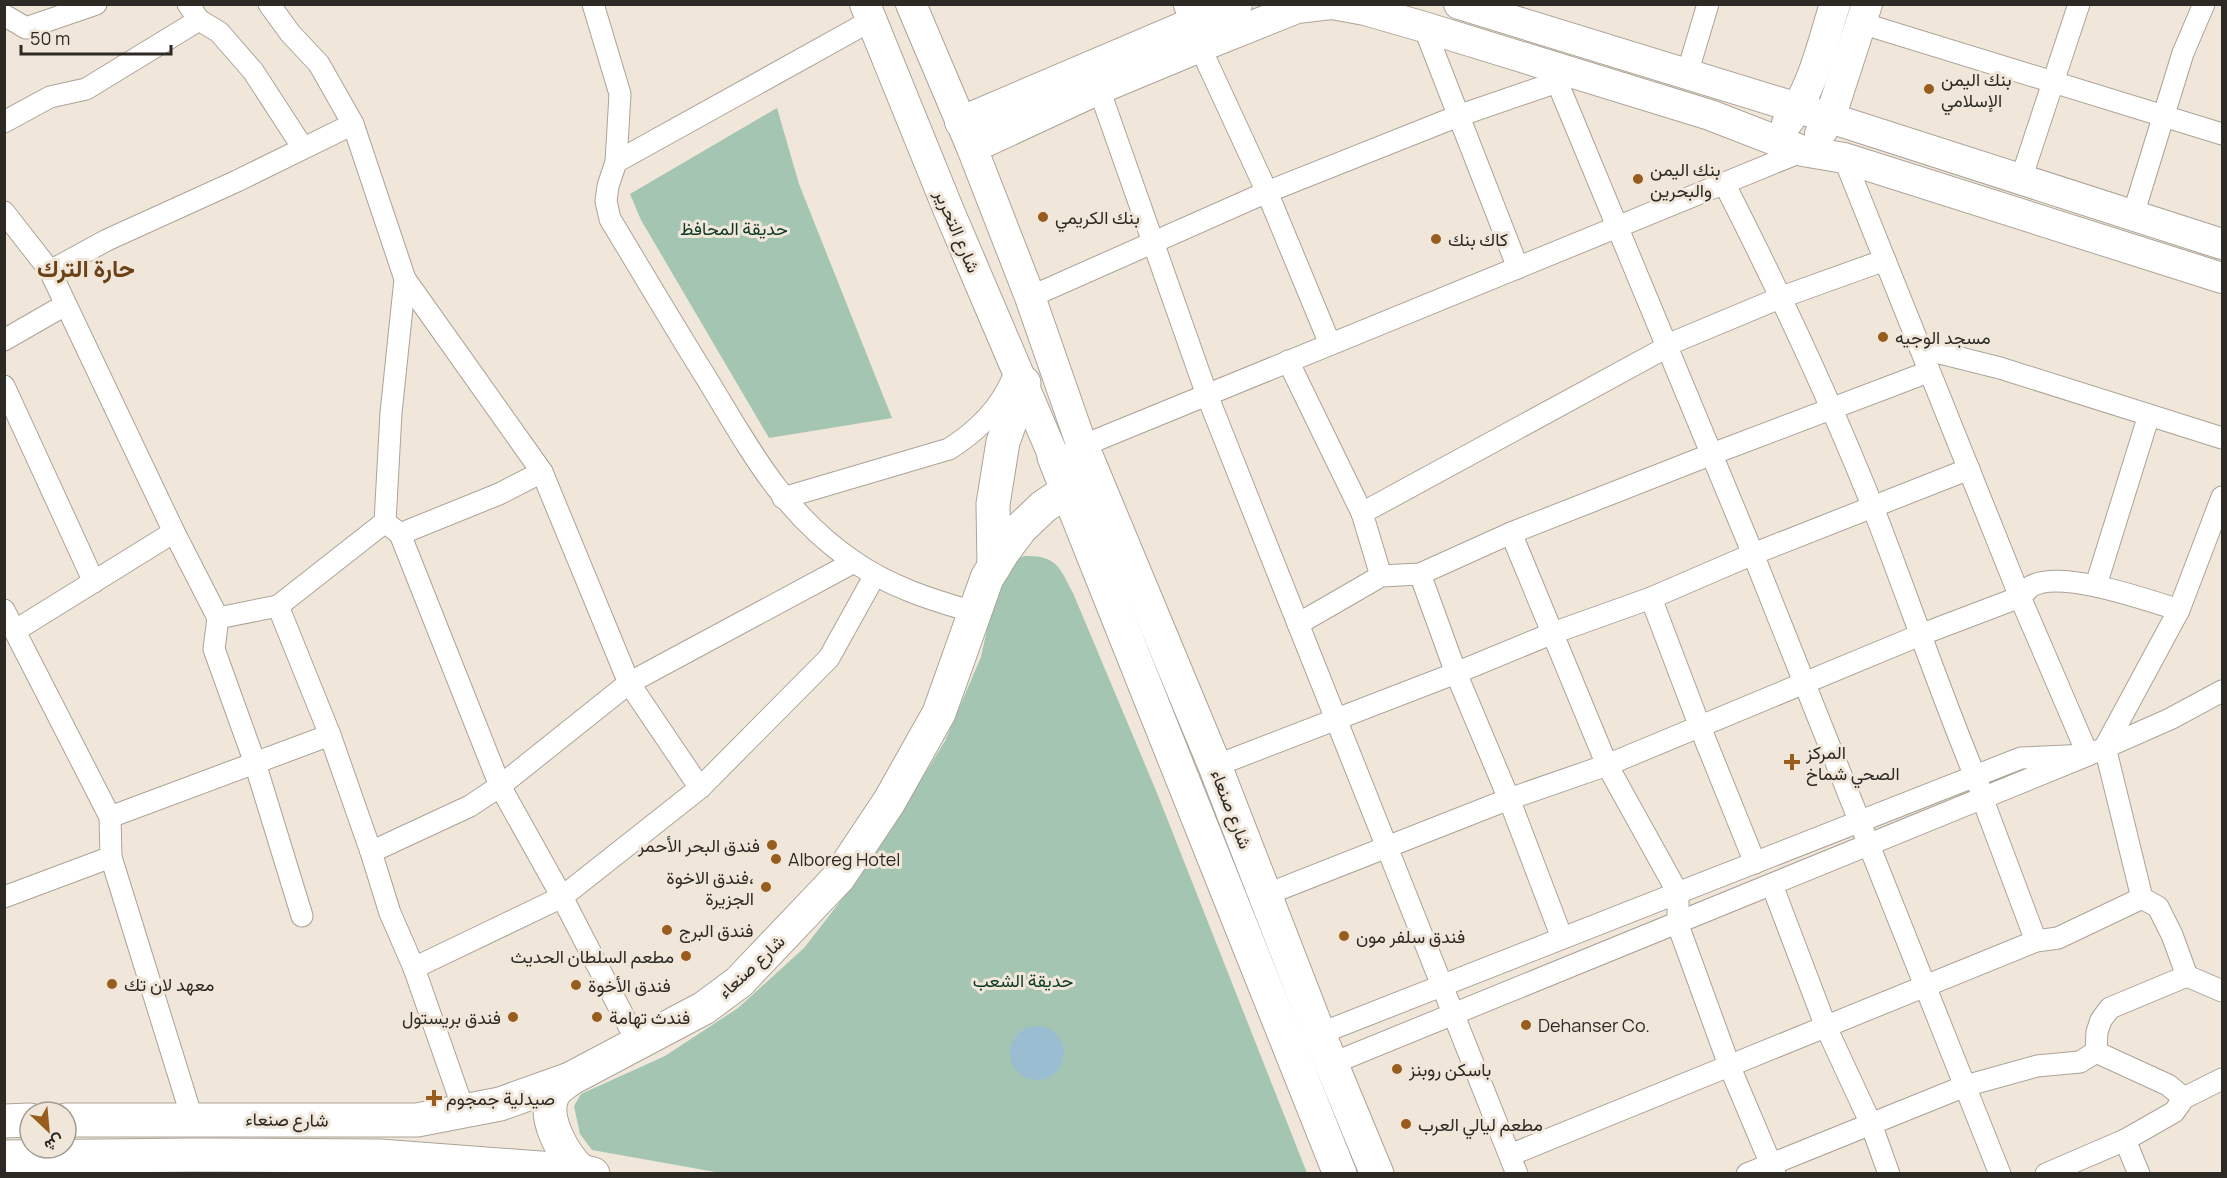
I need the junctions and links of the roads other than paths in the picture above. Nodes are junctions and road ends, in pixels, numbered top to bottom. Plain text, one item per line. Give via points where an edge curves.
1 (96, 4) edge
2 (269, 4) edge
3 (593, 4) edge
4 (910, 4) edge
5 (1237, 4) edge
6 (1331, 4) edge
7 (1459, 4) edge
8 (1708, 4) edge
9 (1835, 4) edge
10 (2079, 4) edge
11 (2204, 4) edge
12 (874, 9) edge
13 (1489, 9) edge
14 (194, 12) edge
15 (1864, 14) edge
16 (4, 15) edge
17 (1191, 25) edge
18 (1424, 27) junction
19 (926, 45) junction
20 (888, 60) junction
21 (1554, 74) junction
22 (1687, 74) junction
23 (2054, 82) junction
24 (1099, 89) junction
25 (1798, 108) junction
26 (1458, 116) junction
27 (2165, 116) junction
28 (1830, 118) junction
29 (4, 122) edge
30 (353, 124) junction
31 (2223, 134) edge
32 (966, 135) junction
33 (1772, 140) junction
34 (303, 148) junction
35 (1803, 151) junction
36 (1844, 158) junction
37 (616, 162) junction
38 (2021, 179) junction
39 (1724, 183) junction
40 (1267, 192) junction
41 (1697, 194) junction
42 (4, 212) edge
43 (2133, 215) junction
44 (1617, 226) junction
45 (1153, 243) junction
46 (2223, 244) edge
47 (1885, 260) junction
48 (1518, 268) junction
49 (50, 271) junction
50 (2223, 278) edge
51 (405, 279) junction
52 (1030, 297) junction
53 (1782, 297) junction
54 (65, 305) junction
55 (4, 340) edge
56 (1330, 344) junction
57 (1667, 347) junction
58 (1920, 348) junction
59 (1288, 361) junction
60 (1928, 372) junction
61 (1020, 376) junction
62 (4, 387) edge
63 (1207, 395) junction
64 (1832, 410) junction
65 (2150, 415) junction
66 (2223, 438) edge
67 (1068, 451) junction
68 (1712, 454) junction
69 (1969, 470) junction
70 (542, 472) junction
71 (1068, 490) junction
72 (2223, 497) edge
73 (783, 498) junction
74 (1872, 507) junction
75 (1362, 513) junction
76 (392, 528) junction
77 (174, 532) junction
78 (1511, 533) junction
79 (1753, 554) junction
80 (854, 562) junction
81 (994, 567) junction
82 (1420, 574) junction
83 (875, 575) junction
84 (1381, 576) junction
85 (94, 582) junction
86 (2096, 585) junction
87 (2020, 597) junction
88 (1651, 598) junction
89 (278, 606) junction
90 (4, 610) edge
91 (2179, 610) junction
92 (975, 612) junction
93 (218, 618) junction
94 (1298, 624) junction
95 (16, 630) junction
96 (1554, 633) junction
97 (1920, 635) junction
98 (1456, 673) junction
99 (1804, 682) junction
100 (629, 683) junction
101 (2223, 691) edge
102 (1336, 719) junction
103 (1700, 727) junction
104 (330, 735) junction
105 (2097, 751) junction
106 (255, 763) junction
107 (1606, 765) junction
108 (1215, 766) junction
109 (1974, 775) junction
110 (500, 786) junction
111 (700, 788) junction
112 (1984, 798) junction
113 (1509, 799) junction
114 (111, 817) junction
115 (1860, 822) junction
116 (1869, 845) junction
117 (1387, 847) junction
118 (371, 852) junction
119 (111, 856) junction
120 (1755, 863) junction
121 (1772, 885) junction
122 (1678, 893) junction
123 (1265, 895) junction
124 (4, 897) edge
125 (562, 897) junction
126 (2142, 898) junction
127 (302, 916) dead end
128 (1679, 923) junction
129 (1562, 938) junction
130 (2036, 941) junction
131 (414, 968) junction
132 (2187, 976) junction
133 (1442, 986) junction
134 (1925, 986) junction
135 (2223, 991) edge
136 (1454, 1015) junction
137 (1827, 1025) junction
138 (1319, 1034) junction
139 (638, 1044) junction
140 (2096, 1052) junction
141 (1332, 1064) junction
142 (1729, 1065) junction
143 (570, 1079) junction
144 (2223, 1079) edge
145 (1965, 1086) junction
146 (2184, 1098) junction
147 (464, 1111) junction
148 (192, 1118) junction
149 (78, 1120) edge
150 (1871, 1124) junction
151 (2125, 1140) junction
152 (4, 1157) edge
153 (195, 1164) edge
154 (1513, 1164) edge
155 (82, 1165) edge
156 (450, 1168) edge
157 (1773, 1168) edge
158 (587, 1172) edge
159 (1340, 1173) edge
160 (1377, 1173) edge
161 (1747, 1173) edge
162 (1889, 1173) edge
163 (2000, 1173) edge
164 (2046, 1173) edge
165 (2139, 1173) edge

1 - 16 street via 26,28
2 - 30 street via 319,64
3 - 37 street via 620,94
4 - 19 main road
5 - 17 main road
6 - 17 main road
6 - 18 main road
7 - 13 main road
8 - 22 street
9 - 25 main road
10 - 23 street
11 - 27 street via 2183,53
12 - 20 main road, شارع التحرير
12 - 37 street
13 - 22 main road
14 - 29 street via 86,89 50,97
14 - 34 street via 219,32 253,70
15 - 23 street
15 - 28 main road
17 - 24 main road
17 - 32 main road
17 - 40 street
18 - 21 main road
18 - 26 street
19 - 20 main road via 913,40 903,42
19 - 32 main road
20 - 61 main road, شارع التحرير
21 - 26 street
21 - 33 main road via 1710,115
21 - 44 street
22 - 25 main road
23 - 27 street
23 - 38 street
24 - 32 main road
24 - 45 street
25 - 28 main road
25 - 33 main road
26 - 40 street
26 - 48 street
27 - 31 street
27 - 43 street
28 - 35 main road
28 - 38 main road
30 - 34 street
30 - 51 street
32 - 52 main road
33 - 35 main road
33 - 41 street
34 - 49 street
35 - 36 main road
35 - 39 street
36 - 47 street
36 - 50 main road
37 - 73 street via 606,201 610,219 755,459
38 - 43 main road
39 - 41 street
39 - 53 street
40 - 45 street
40 - 56 street
41 - 44 street
42 - 49 street
43 - 46 main road
44 - 48 street
44 - 57 street
45 - 52 street
45 - 63 street
47 - 53 street
47 - 58 street
48 - 56 street
49 - 54 street
51 - 70 street
51 - 76 street via 391,413
52 - 67 main road
53 - 57 street
53 - 64 street
54 - 55 street
54 - 77 street
56 - 59 street
57 - 68 street
57 - 75 street
58 - 60 street
58 - 65 street via 2000,368
59 - 63 street
59 - 75 street
60 - 64 street
60 - 69 street
61 - 67 main road, شارع التحرير
61 - 73 street via 989,417 949,449
61 - 81 highway via 1003,442 993,504
62 - 85 street
63 - 67 street
63 - 94 street
64 - 68 street
64 - 74 street
65 - 66 street
65 - 86 street
67 - 71 highway, شارع صنعاء
67 - 108 highway, شارع صنعاء
68 - 78 street
68 - 79 street
69 - 74 street
69 - 87 street
70 - 76 street via 499,494
70 - 100 street
71 - 81 highway, شارع صنعاء via 1021,528
71 - 159 highway, شارع صنعاء
72 - 91 street
73 - 80 street via 816,533
74 - 79 street
74 - 97 street
75 - 84 street
76 - 89 street
76 - 110 street
77 - 85 street
77 - 93 street
78 - 82 street
78 - 96 street
79 - 88 street
79 - 99 street
80 - 83 street
80 - 100 street
81 - 92 highway, شارع صنعاء
82 - 84 street
82 - 98 street
83 - 92 street via 923,597
83 - 111 street via 829,658
84 - 94 street
85 - 95 street
86 - 87 street via 2050,581 2031,586
86 - 91 street
87 - 97 street
87 - 105 street
88 - 96 street
88 - 103 street
89 - 93 street
89 - 104 street
90 - 95 street
91 - 105 street
92 - 139 highway, شارع صنعاء via 939,713 889,802 839,877 739,982 704,1008
93 - 106 street via 214,650
94 - 102 street
95 - 114 street
96 - 98 street
96 - 107 street
97 - 99 street
97 - 109 street
98 - 102 street
98 - 113 street
99 - 103 street
99 - 115 street
100 - 110 street
100 - 111 street
101 - 105 street
102 - 108 street
102 - 117 street
103 - 107 street
103 - 120 street
104 - 106 street
104 - 118 street
105 - 109 street via 2020,758
105 - 112 street
105 - 126 street
106 - 114 street
106 - 127 street
107 - 113 street
107 - 122 street
108 - 123 highway, شارع صنعاء
109 - 112 street
109 - 115 street
110 - 118 street via 470,806
110 - 125 street
111 - 125 street
112 - 116 street
112 - 130 street
113 - 117 street
113 - 129 street
114 - 119 street
115 - 116 street
115 - 120 street
116 - 121 street
116 - 134 street
117 - 123 street
117 - 133 street
118 - 131 street via 390,913
119 - 124 street
119 - 148 street
120 - 122 street
121 - 128 street
121 - 137 street
122 - 128 street
122 - 129 street
123 - 138 highway, شارع صنعاء
125 - 131 street
125 - 139 street
126 - 130 street via 2058,938
126 - 132 street via 2158,907
128 - 136 street
128 - 142 street
129 - 133 street
130 - 134 street
131 - 147 street
132 - 135 street
132 - 140 street via 2110,1008 2097,1032
133 - 136 street
133 - 138 street
134 - 137 street
134 - 145 street
136 - 141 street
136 - 154 street
137 - 142 street
137 - 150 street
138 - 141 highway, شارع صنعاء
139 - 143 highway, شارع صنعاء
140 - 145 street via 2080,1062 2037,1066
140 - 146 street via 2168,1085
141 - 160 highway, شارع صنعاء
142 - 154 street
142 - 157 street
143 - 147 highway, شارع صنعاء via 500,1104
143 - 158 highway via 552,1097 551,1113 569,1161
144 - 146 street
145 - 150 street
145 - 163 street
146 - 151 street via 2174,1112
147 - 148 highway, شارع صنعاء via 417,1120
148 - 149 highway, شارع صنعاء
150 - 157 street
150 - 162 street
151 - 164 street
151 - 165 street
152 - 155 highway, شارع صنعاء
153 - 155 highway, شارع صنعاء
153 - 156 highway, شارع صنعاء via 380,1156
156 - 158 highway, شارع صنعاء
157 - 161 street

